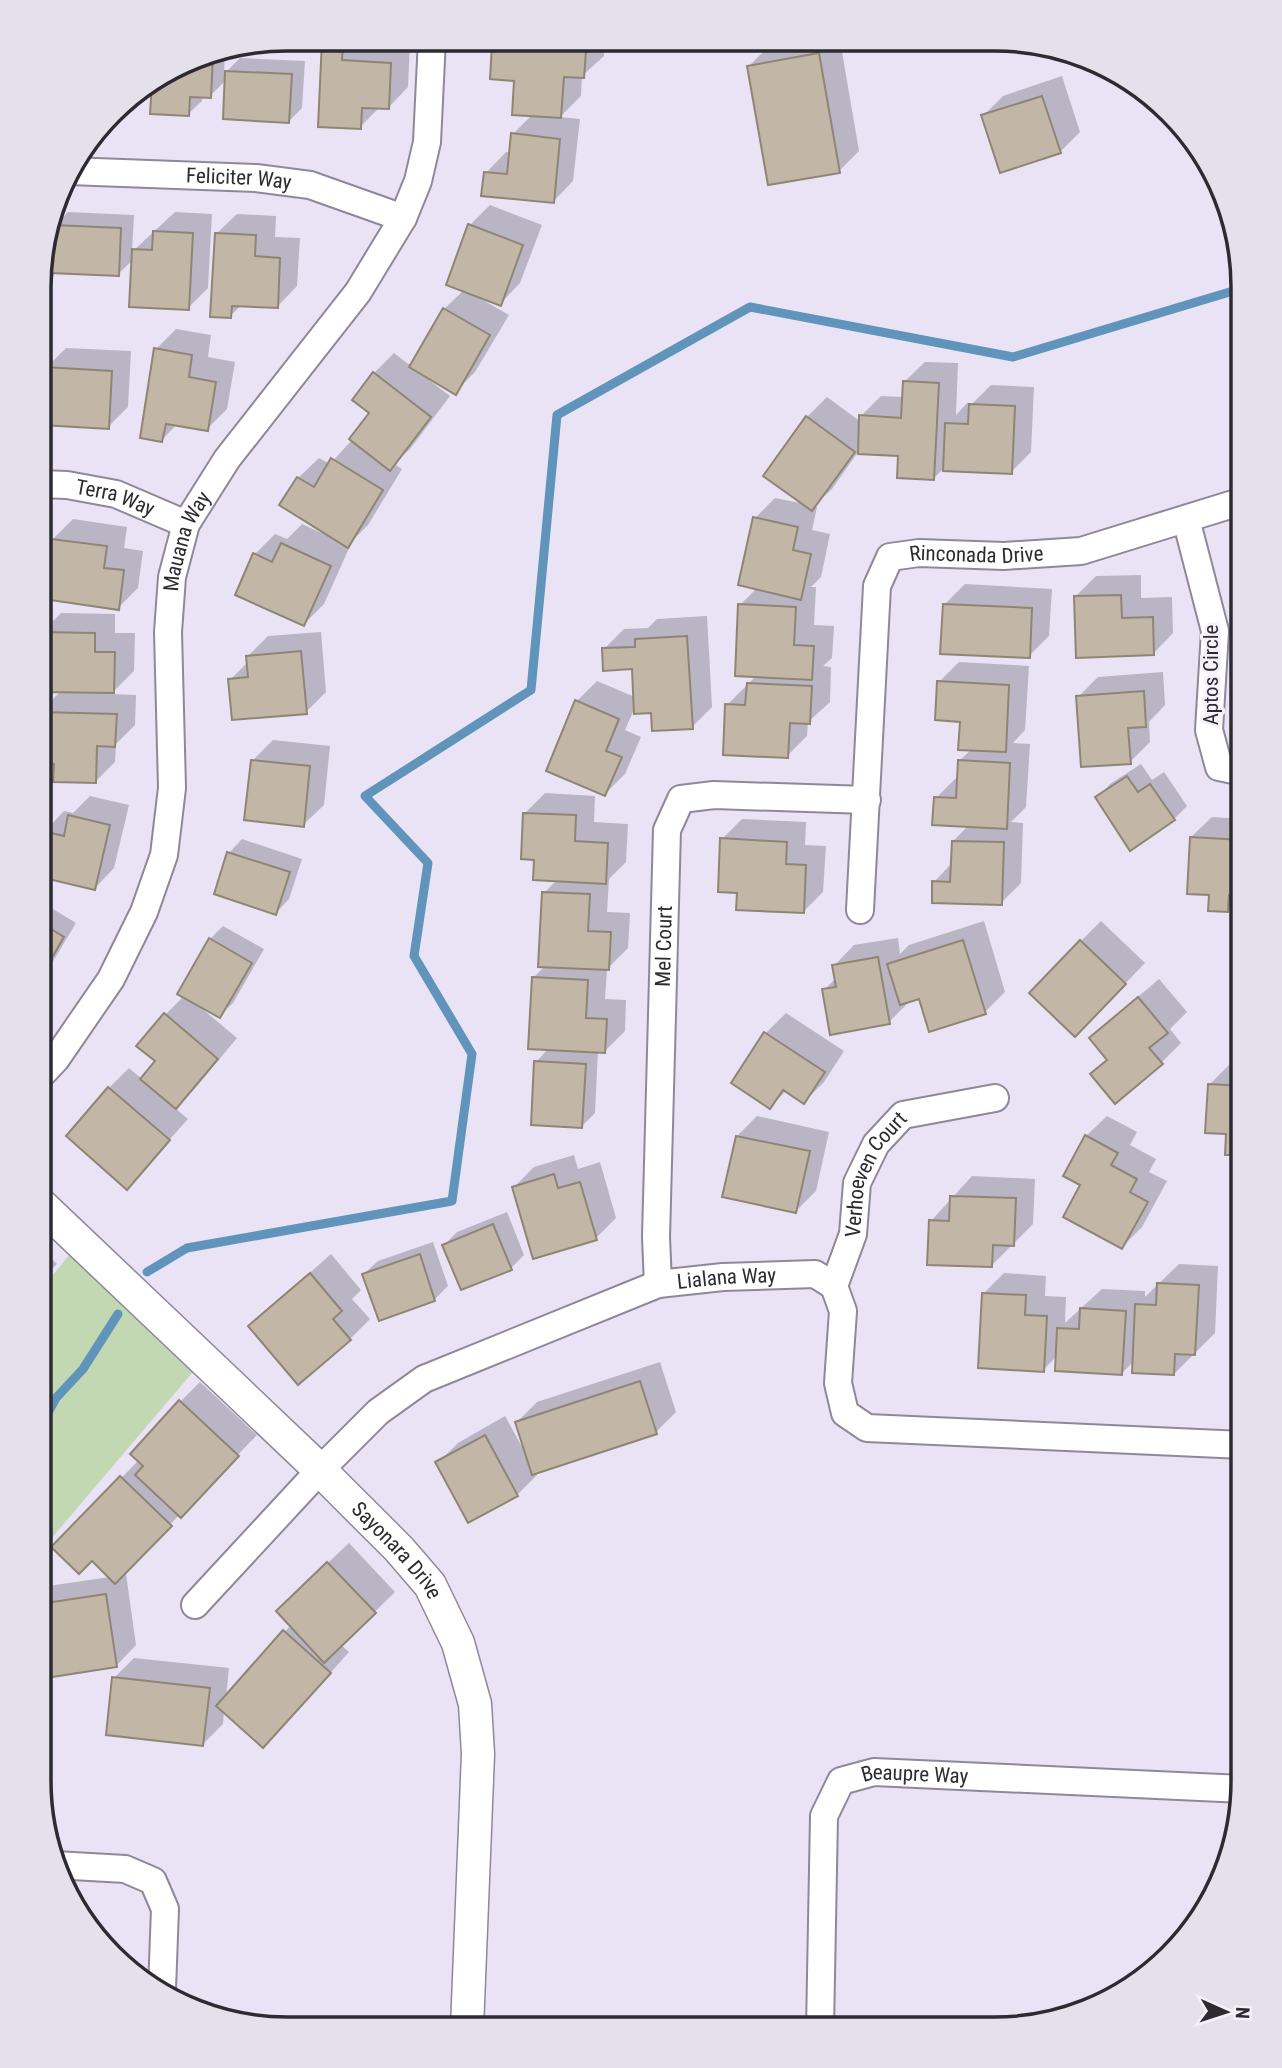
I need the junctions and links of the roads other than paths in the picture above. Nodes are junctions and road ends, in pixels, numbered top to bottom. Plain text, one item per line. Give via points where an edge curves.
1 (432, 51) edge
2 (81, 171) edge
3 (403, 218) junction
4 (51, 484) edge
5 (1231, 505) edge
6 (1186, 519) junction
7 (186, 524) junction
8 (1231, 770) edge
9 (867, 800) junction
10 (860, 910) dead end
11 (51, 1064) edge
12 (995, 1098) dead end
13 (51, 1214) edge
14 (658, 1284) junction
15 (834, 1286) junction
16 (1231, 1444) edge
17 (320, 1471) junction
18 (195, 1605) dead end
19 (1231, 1788) edge
20 (67, 1867) edge
21 (162, 1981) edge
22 (467, 2017) edge
23 (820, 2017) edge

1 - 3 street, Mauana Way via 428,142
2 - 3 street, Feliciter Way via 256,178 310,185
3 - 7 street, Mauana Way via 358,292 227,459
4 - 7 street, Terra Way via 116,494
5 - 6 street, Rinconada Drive
6 - 8 street, Aptos Circle via 1215,631 1209,730 1219,767
6 - 9 street, Rinconada Drive via 1081,551 890,557 877,586
7 - 11 street, Mauana Way via 172,577 168,632 172,788 164,855 144,912 111,979
9 - 10 street, Rinconada Drive
9 - 14 street, Mel Court via 713,795 681,799 667,830
12 - 15 street, Verhoeven Court via 903,1115 876,1144 857,1183 853,1234
13 - 17 street, Sayonara Drive
14 - 15 street, Lialana Way via 815,1274
14 - 17 street, Lialana Way via 424,1378 378,1412
15 - 16 street via 843,1311 838,1383 845,1413 867,1428
17 - 18 street, Lialana Way
17 - 22 street, Sayonara Drive via 430,1585 458,1643 475,1704 478,1754
19 - 23 street, Beaupre Way via 874,1772 841,1781 824,1816
20 - 21 street via 125,1869 153,1881 165,1909

